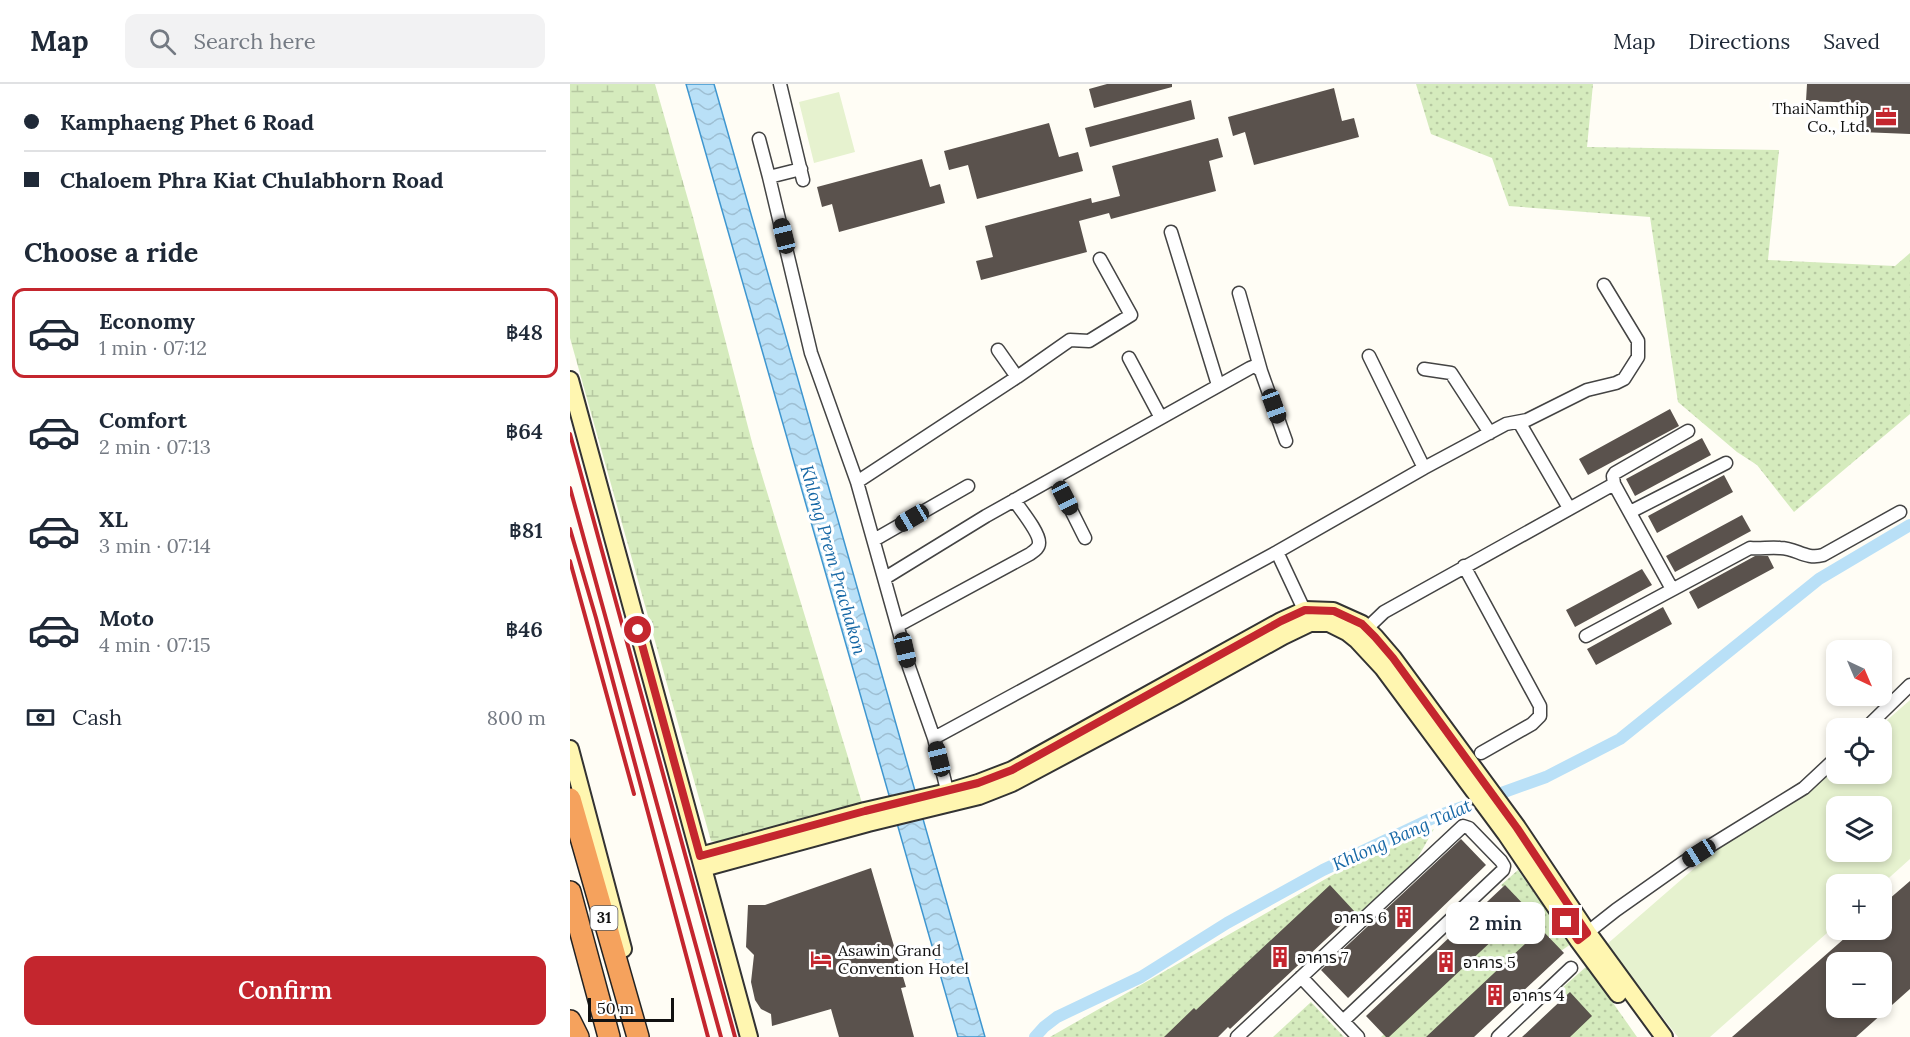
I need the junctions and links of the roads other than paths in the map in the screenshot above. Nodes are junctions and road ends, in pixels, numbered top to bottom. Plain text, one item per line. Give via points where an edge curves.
1 (780, 84) edge
2 (759, 139) dead end
3 (769, 177) junction
4 (1171, 232) dead end
5 (1100, 259) dead end
6 (1604, 285) dead end
7 (1239, 293) dead end
8 (998, 351) dead end
9 (1369, 356) dead end
10 (1129, 358) dead end
11 (1424, 369) dead end
12 (1261, 370) junction
13 (1017, 377) junction
14 (570, 380) edge
15 (1218, 385) junction
16 (1161, 418) junction
17 (1519, 422) junction
18 (1688, 431) dead end
19 (1490, 433) junction
20 (1287, 441) dead end
21 (1726, 462) dead end
22 (1424, 468) junction
23 (1055, 478) junction
24 (857, 482) junction
25 (1614, 484) junction
26 (968, 486) dead end
27 (1014, 500) junction
28 (1569, 508) junction
29 (1630, 512) junction
30 (1900, 512) dead end
31 (1085, 538) dead end
32 (874, 540) junction
33 (1277, 552) junction
34 (1464, 567) junction
35 (885, 578) junction
36 (1672, 589) junction
37 (1308, 617) junction
38 (899, 625) junction
39 (1361, 634) junction
40 (1586, 636) dead end
41 (1910, 685) edge
42 (1876, 718) edge
43 (934, 738) junction
44 (570, 749) edge
45 (1482, 753) dead end
46 (1826, 767) edge
47 (570, 799) edge
48 (943, 799) junction
49 (570, 840) edge
50 (701, 862) junction
51 (570, 892) edge
52 (1583, 936) junction
53 (570, 944) edge
54 (1571, 968) dead end
55 (1301, 977) junction
56 (570, 1021) edge
57 (1343, 1021) junction
58 (578, 1037) edge
59 (594, 1037) edge
60 (609, 1037) edge
61 (626, 1037) edge
62 (638, 1037) edge
63 (646, 1037) edge
64 (749, 1037) edge
65 (1237, 1037) edge
66 (1358, 1037) edge
67 (1498, 1037) edge
68 (1650, 1037) edge
69 (1664, 1037) edge

1 - 3 street via 802,174
2 - 3 street
3 - 24 street via 811,353
4 - 15 street
5 - 13 street via 1131,315 1089,341 1070,340
6 - 17 street via 1638,341 1638,357 1632,369 1616,383 1587,390
7 - 12 street
8 - 13 street
9 - 22 street
10 - 16 street
11 - 19 street via 1450,373
12 - 15 street via 1256,366 1250,368
12 - 20 street
13 - 24 street
14 - 50 street
15 - 16 street
16 - 23 street
17 - 19 street
17 - 28 street
18 - 25 street via 1615,473
19 - 22 street
21 - 29 street
22 - 33 street
23 - 27 street
23 - 31 street
24 - 32 street
25 - 28 street
25 - 29 street
26 - 32 street
27 - 35 street
27 - 38 street via 1036,533 1038,548
28 - 34 street
29 - 36 street
30 - 36 street via 1823,555 1750,548
32 - 35 street
33 - 37 street
33 - 43 street
34 - 39 street via 1384,612
34 - 45 street via 1540,706 1540,716 1532,724
35 - 38 street
36 - 40 street
37 - 39 street
37 - 48 street via 1283,636 1012,783 980,796
38 - 43 street
39 - 52 street via 1383,668 1512,831
41 - 42 street
43 - 48 street
44 - 63 street, 31
46 - 52 street via 1804,788 1684,862
47 - 62 highway, 31
48 - 50 street
49 - 61 highway, 31
50 - 64 street
51 - 60 highway, 31
52 - 68 street
52 - 69 street
53 - 59 highway, 31
54 - 67 street
55 - 57 street
55 - 57 street via 1463,826 1501,861 1503,870
55 - 65 street
56 - 58 highway
57 - 66 street

